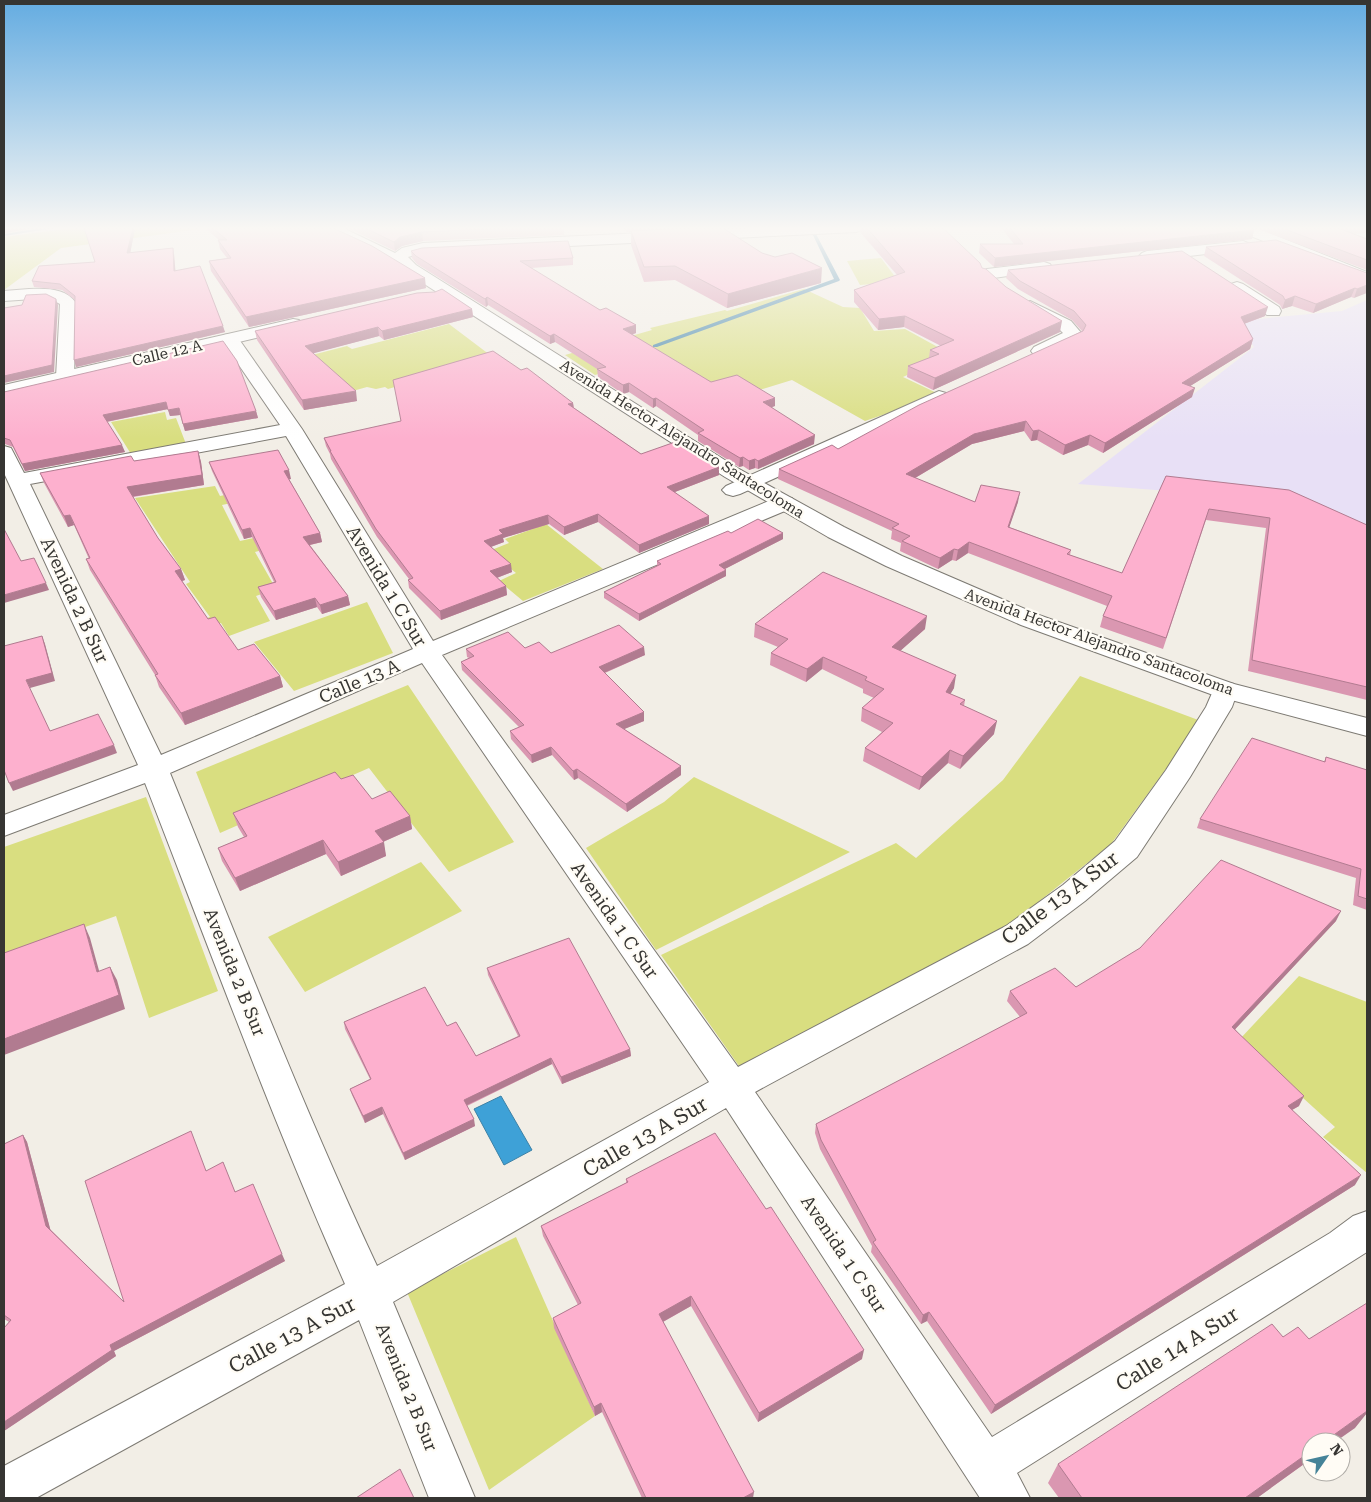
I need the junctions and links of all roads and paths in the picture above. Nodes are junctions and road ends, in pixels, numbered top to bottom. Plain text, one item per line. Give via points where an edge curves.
1 (65, 298) edge
2 (434, 298) edge
3 (455, 298) edge
4 (1019, 298) edge
5 (1253, 298) edge
6 (1273, 311) dead end
7 (307, 321) edge
8 (230, 338) junction
9 (1022, 359) edge
10 (65, 377) junction
11 (4, 391) edge
12 (952, 391) edge
13 (292, 429) junction
14 (4, 452) edge
15 (18, 480) junction
16 (741, 487) junction
17 (776, 507) junction
18 (427, 652) junction
19 (1222, 698) junction
20 (1367, 727) edge
21 (1367, 746) edge
22 (154, 769) junction
23 (4, 826) edge
24 (732, 1087) junction
25 (1367, 1229) edge
26 (370, 1293) junction
27 (996, 1482) edge
28 (4, 1491) edge
29 (452, 1498) edge

1 - 10 street via 68,303
2 - 16 street, Avenida Hector Alejandro Santacoloma
3 - 16 street, Avenida Hector Alejandro Santacoloma
4 - 9 street via 1065,325 1074,335
5 - 6 street
7 - 8 street, Calle 12 A
8 - 10 street, Calle 12 A
8 - 13 street, Avenida 1 C Sur
10 - 11 street, Calle 12 A
12 - 16 street
13 - 15 street
13 - 18 street, Avenida 1 C Sur
14 - 15 street, Avenida 2 B Sur
15 - 22 street, Avenida 2 B Sur
16 - 17 street, Avenida Hector Alejandro Santacoloma
17 - 18 street, Calle 13 A
17 - 19 street, Avenida Hector Alejandro Santacoloma via 959,590
18 - 22 street, Calle 13 A
18 - 24 street, Avenida 1 C Sur
19 - 20 street, Avenida Hector Alejandro Santacoloma
19 - 21 street, Avenida Hector Alejandro Santacoloma
19 - 24 street, Calle 13 A Sur via 1176,777 1126,849 1074,893 1017,935
22 - 23 street, Calle 13 A
22 - 26 street, Avenida 2 B Sur via 306,1150
24 - 26 street, Calle 13 A Sur
24 - 27 street, Avenida 1 C Sur
25 - 27 street, Calle 14 A Sur
26 - 28 street, Calle 13 A Sur
26 - 29 street, Avenida 2 B Sur

